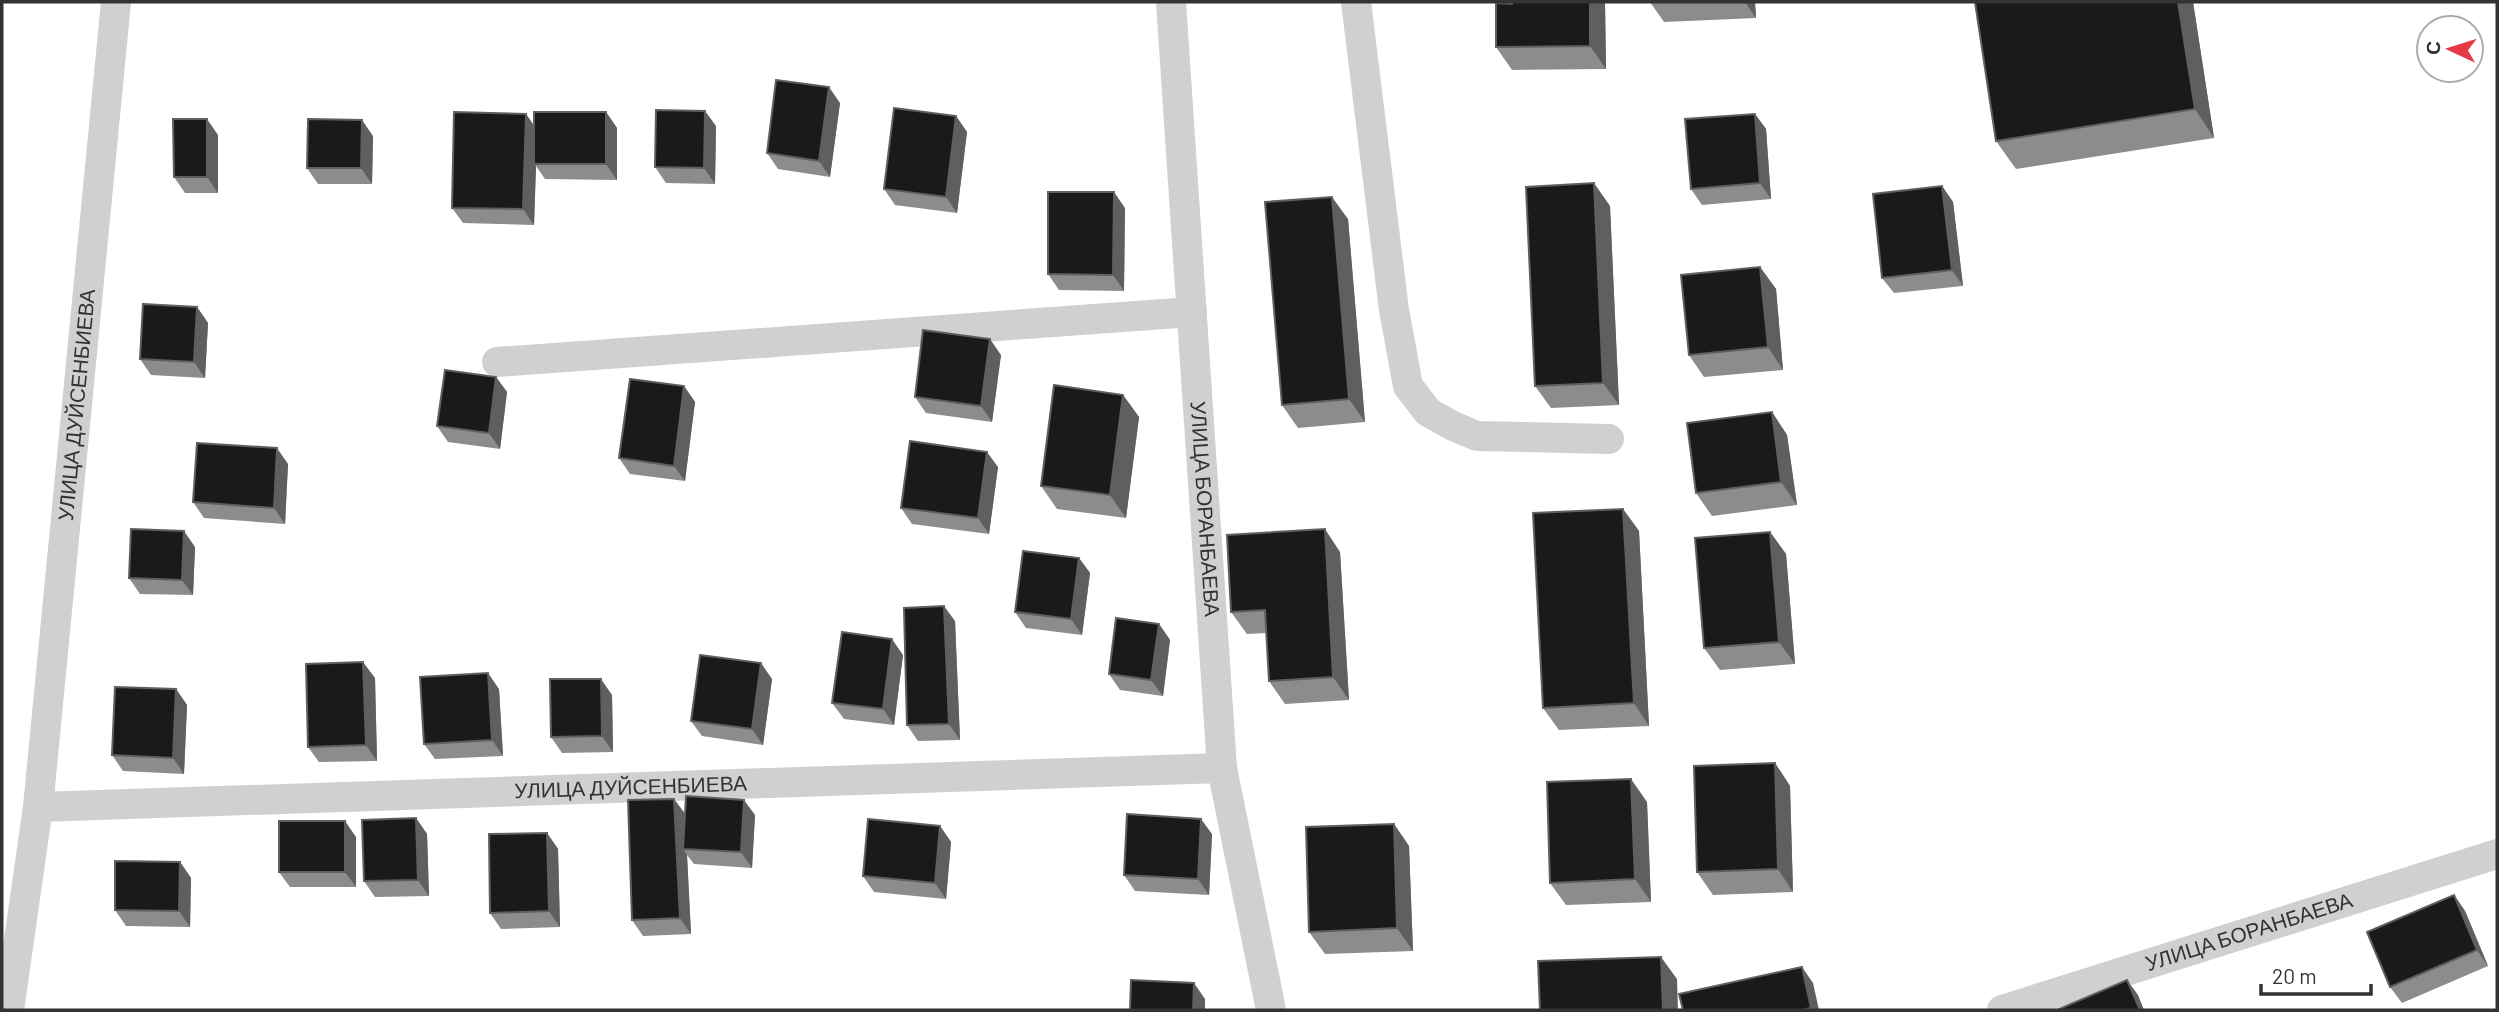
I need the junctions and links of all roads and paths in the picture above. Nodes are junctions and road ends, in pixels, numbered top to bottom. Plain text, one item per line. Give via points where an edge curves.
1 (116, 2) edge
2 (1171, 2) edge
3 (1356, 2) edge
4 (1192, 312) junction
5 (497, 362) dead end
6 (1609, 439) dead end
7 (1222, 768) junction
8 (38, 807) junction
9 (2497, 854) edge
10 (9, 1010) edge
11 (1271, 1010) edge
12 (2002, 1010) edge

1 - 8 street, УЛИЦА ДУЙСЕНБИЕВА
2 - 4 street, УЛИЦА БОРАНБАЕВА
3 - 6 street via 1394,310 1408,386 1428,412 1477,436
4 - 5 street
4 - 7 street, УЛИЦА БОРАНБАЕВА
7 - 8 street, УЛИЦА ДУЙСЕНБИЕВА
7 - 11 street, УЛИЦА БОРАНБАЕВА
8 - 10 street, УЛИЦА ДУЙСЕНБИЕВА
9 - 12 street, УЛИЦА БОРАНБАЕВА

